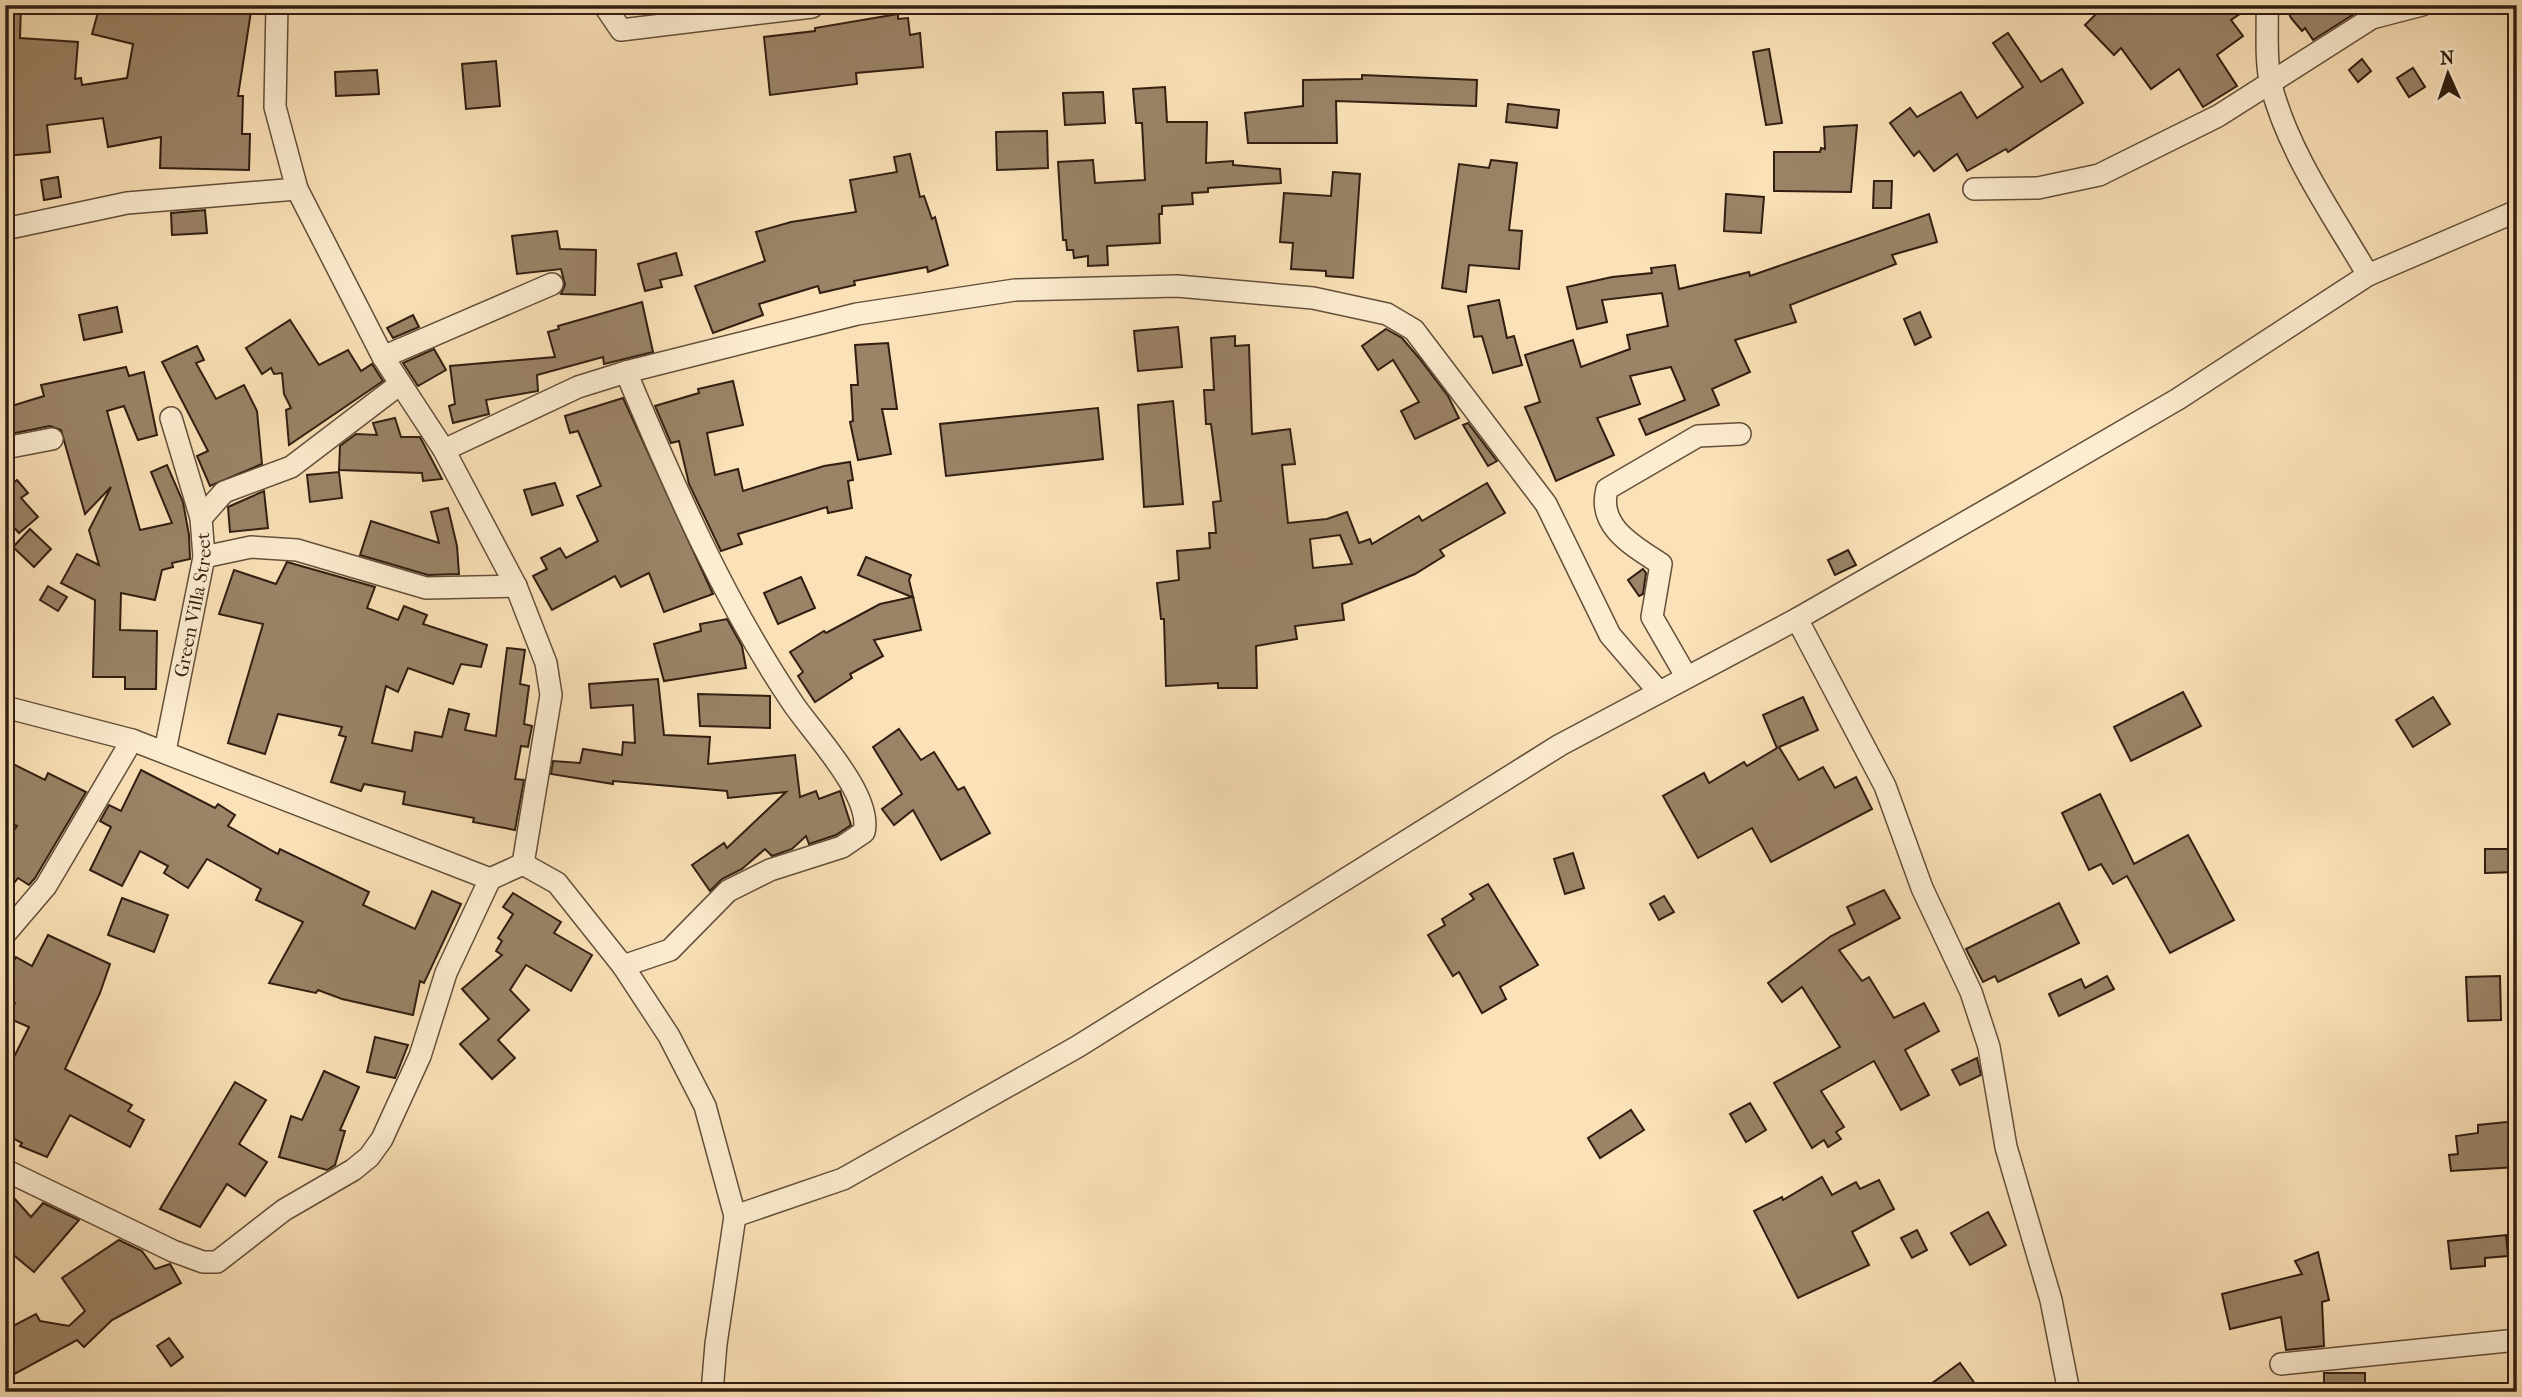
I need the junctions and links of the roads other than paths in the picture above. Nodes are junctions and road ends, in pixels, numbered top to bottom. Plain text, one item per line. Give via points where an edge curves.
1 (277, 5) edge
2 (604, 5) edge
3 (2267, 5) edge
4 (2422, 5) edge
5 (811, 7) dead end
6 (2270, 83) junction
7 (297, 189) junction
8 (1974, 189) dead end
9 (2517, 211) edge
10 (5, 229) edge
11 (2368, 275) junction
12 (552, 284) dead end
13 (383, 357) junction
14 (626, 372) junction
15 (400, 384) junction
16 (172, 418) dead end
17 (1740, 434) dead end
18 (52, 439) dead end
19 (5, 448) edge
20 (443, 450) junction
21 (201, 518) junction
22 (204, 557) junction
23 (516, 586) junction
24 (1797, 619) junction
25 (1686, 676) junction
26 (1659, 692) junction
27 (5, 706) edge
28 (132, 740) junction
29 (164, 751) junction
30 (523, 864) junction
31 (490, 879) junction
32 (5, 933) edge
33 (623, 966) junction
34 (5, 1170) edge
35 (735, 1216) junction
36 (2517, 1340) edge
37 (2281, 1364) dead end
38 (712, 1392) edge
39 (2068, 1392) edge

1 - 7 street via 275,107
2 - 5 street via 621,30
3 - 6 street
4 - 6 street via 2372,18
6 - 8 street via 2218,116 2099,175 2038,188
6 - 11 street via 2300,158
7 - 10 street via 127,203
7 - 13 street
9 - 11 street
11 - 24 street via 2178,399
12 - 13 street
13 - 15 street
14 - 20 street via 578,387
14 - 26 street via 857,314 1015,290 1177,286 1313,298 1387,314 1414,330 1546,504 1609,635
14 - 33 street via 671,479 729,596 793,704 840,766 867,822 864,832 842,846 769,870 728,891 670,950
15 - 20 street
15 - 21 street via 290,467 225,492
16 - 21 street, Green Villa Street
17 - 25 street via 1698,436 1607,489 1604,500 1617,535 1661,564 1653,617
18 - 19 street
20 - 23 street
21 - 22 street, Green Villa Street
22 - 23 street via 251,547 297,550 426,589
22 - 29 street, Green Villa Street
23 - 30 street via 546,663 551,695
24 - 25 street
24 - 39 street via 1885,786 1922,888 1971,992 1989,1047 2006,1147 2051,1300
25 - 26 street
26 - 35 street via 1560,745 1077,1047 843,1179
27 - 28 street
28 - 29 street
28 - 32 street via 46,886
29 - 31 street
30 - 31 street
30 - 33 street via 557,883
31 - 34 street via 446,972 420,1056 382,1139 353,1170 284,1210 217,1262 173,1251
33 - 35 street via 669,1036 705,1105
35 - 38 street
36 - 37 street

